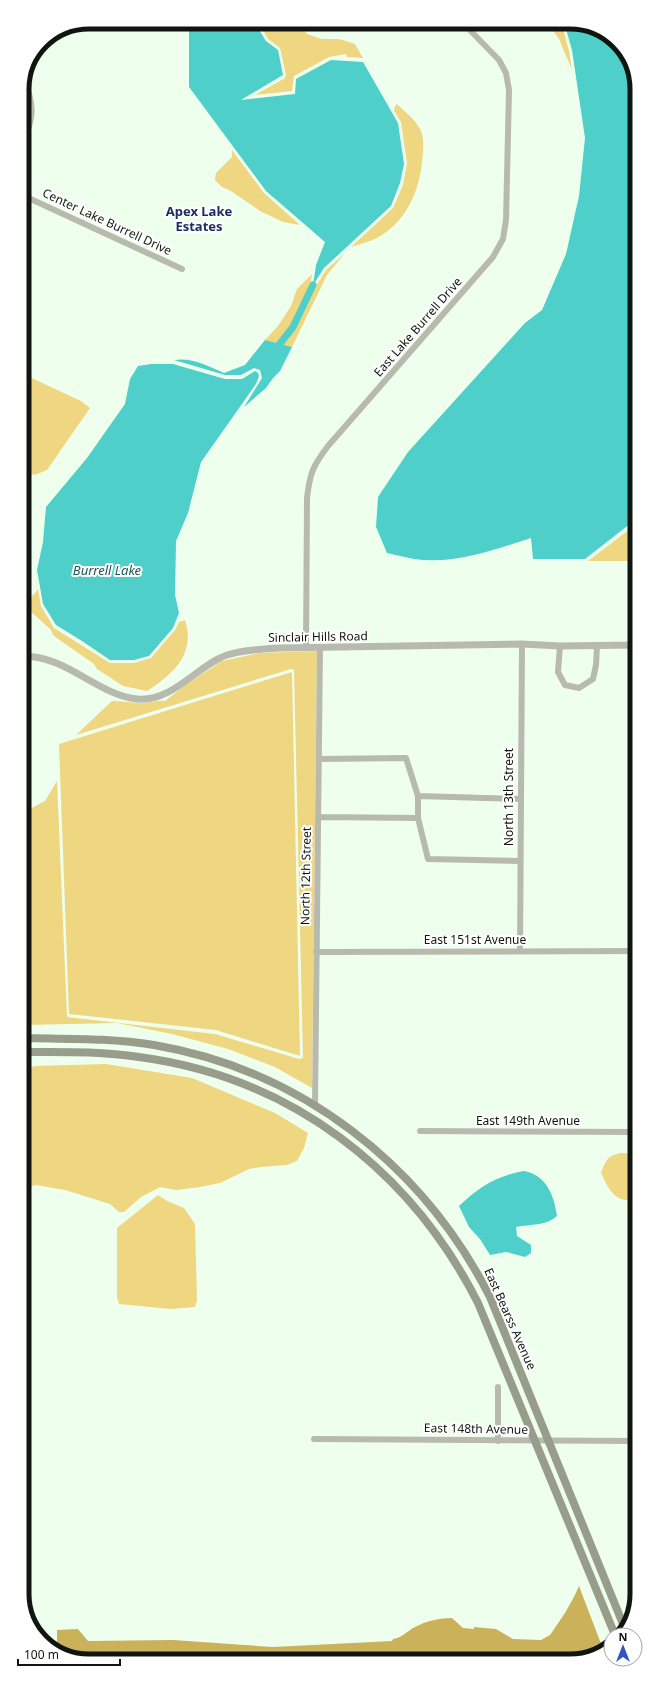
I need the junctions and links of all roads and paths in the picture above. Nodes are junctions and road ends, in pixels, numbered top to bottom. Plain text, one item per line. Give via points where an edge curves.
1 (470, 29) edge
2 (29, 92) edge
3 (29, 128) edge
4 (29, 198) edge
5 (182, 269) dead end
6 (522, 644) junction
7 (630, 645) edge
8 (560, 646) junction
9 (597, 646) junction
10 (306, 648) junction
11 (320, 648) junction
12 (29, 656) edge
13 (319, 759) junction
14 (418, 796) junction
15 (520, 798) junction
16 (318, 817) junction
17 (418, 818) junction
18 (520, 861) junction
19 (520, 951) junction
20 (630, 951) edge
21 (316, 952) junction
22 (29, 1038) edge
23 (29, 1052) edge
24 (315, 1104) junction
25 (420, 1131) dead end
26 (630, 1132) edge
27 (498, 1387) dead end
28 (314, 1438) dead end
29 (498, 1441) junction
30 (535, 1441) junction
31 (548, 1441) junction
32 (630, 1441) edge
33 (622, 1623) edge
34 (612, 1627) edge

1 - 10 street, East Lake Burrell Drive via 499,60 506,73 509,90 506,220 503,239 493,257 315,464 309,480 307,498
2 - 3 street via 32,108
4 - 5 street, Center Lake Burrell Drive
6 - 8 street, Sinclair Hills Road
6 - 11 street, Sinclair Hills Road
6 - 15 street, North 13th Street
7 - 9 street, Sinclair Hills Road
8 - 9 street, Sinclair Hills Road
8 - 9 street via 558,672 565,685 579,688 593,679
10 - 11 street, Sinclair Hills Road
10 - 12 street, Sinclair Hills Road via 252,650 221,657 169,692 137,699 122,696 60,664
11 - 13 street, North 12th Street
13 - 14 street via 406,758
13 - 16 street, North 12th Street
14 - 15 street
14 - 17 street
15 - 18 street, North 13th Street
16 - 17 street
16 - 21 street, North 12th Street
17 - 18 street via 428,859
18 - 19 street, North 13th Street
19 - 20 street, East 151st Avenue
19 - 21 street, East 151st Avenue
21 - 24 street, North 12th Street
22 - 24 main road, East Bearss Avenue via 113,1040 154,1045 241,1068
23 - 30 main road, East Bearss Avenue via 117,1054 205,1071 274,1098 314,1119 352,1147 381,1170 417,1209 455,1261 489,1328
24 - 31 main road, East Bearss Avenue via 356,1133 386,1159 432,1207 461,1246 490,1297
25 - 26 street, East 149th Avenue
27 - 29 street
28 - 29 street, East 148th Avenue
29 - 30 street, East 148th Avenue
30 - 31 street, East 148th Avenue
30 - 34 main road, East Bearss Avenue
31 - 32 street, East 148th Avenue
31 - 33 main road, East Bearss Avenue

